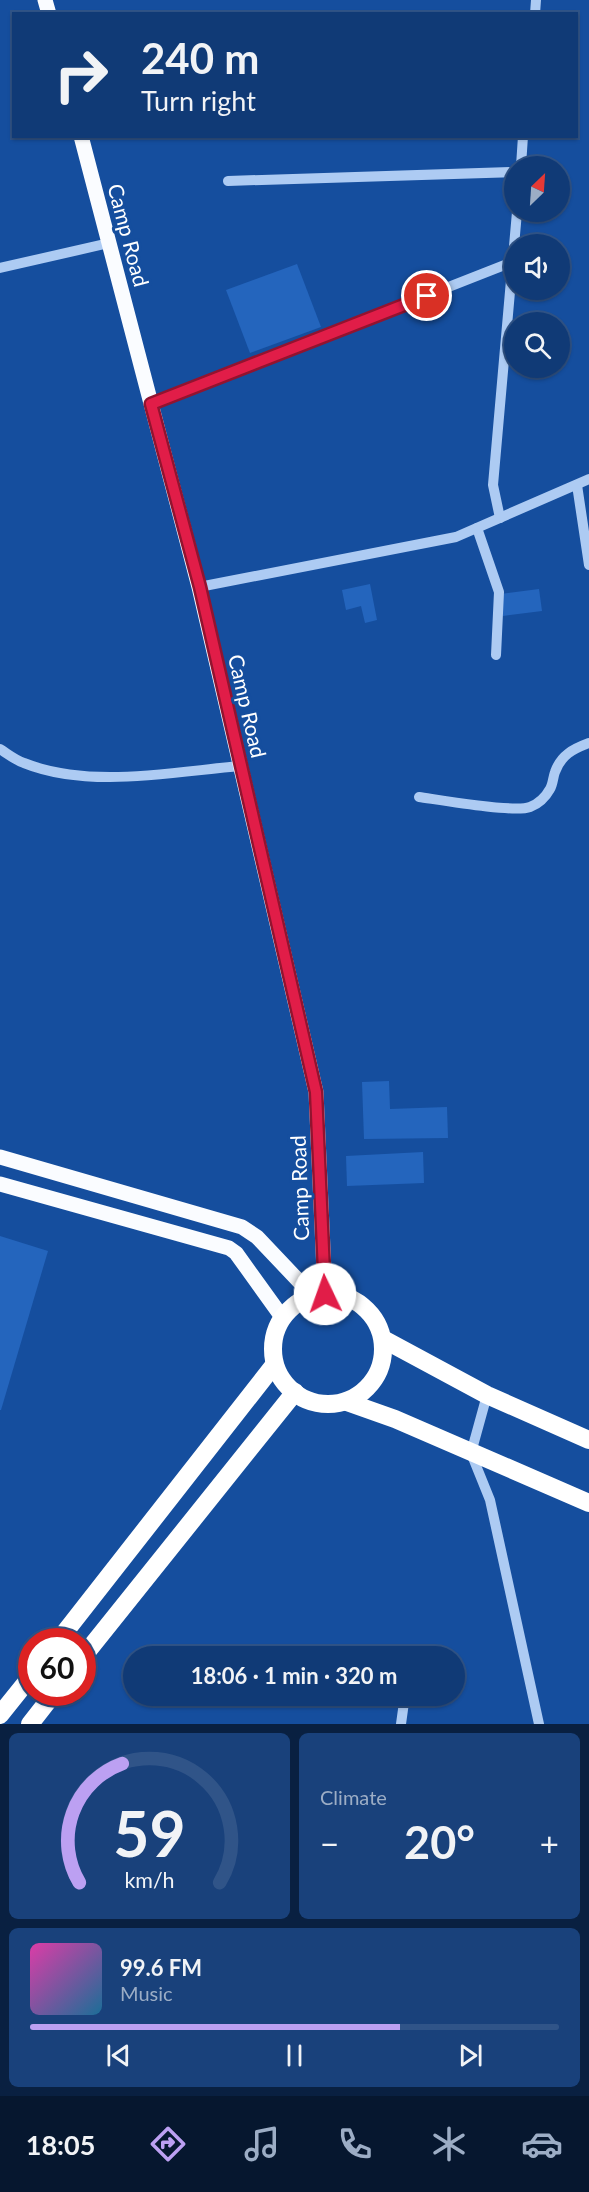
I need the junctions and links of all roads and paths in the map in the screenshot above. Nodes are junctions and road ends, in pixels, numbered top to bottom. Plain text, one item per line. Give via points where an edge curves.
1 (82, 138) edge
2 (524, 138) edge
3 (522, 156) edge
4 (504, 172) edge
5 (228, 181) dead end
6 (109, 243) junction
7 (504, 265) edge
8 (0, 268) edge
9 (509, 300) edge
10 (151, 404) junction
11 (589, 479) edge
12 (577, 485) junction
13 (500, 518) junction
14 (477, 528) junction
15 (589, 566) edge
16 (200, 587) junction
17 (496, 655) dead end
18 (589, 743) edge
19 (0, 749) edge
20 (240, 766) junction
21 (419, 797) dead end
22 (0, 1157) edge
23 (0, 1184) edge
24 (168, 1206) junction
25 (162, 1228) junction
26 (319, 1295) junction
27 (282, 1317) junction
28 (383, 1339) junction
29 (274, 1365) junction
30 (295, 1392) junction
31 (487, 1395) junction
32 (347, 1402) junction
33 (589, 1440) edge
34 (471, 1453) junction
35 (589, 1503) edge
36 (68, 1628) edge
37 (96, 1641) edge
38 (18, 1692) edge
39 (45, 1706) edge
40 (403, 1706) edge
41 (0, 1715) edge
42 (30, 1724) edge
43 (401, 1724) edge
44 (539, 1724) edge

1 - 6 main road, Camp Road
2 - 3 street
4 - 5 street
6 - 8 street
6 - 10 main road, Camp Road
7 - 10 street
9 - 13 street via 493,485
10 - 16 main road, Camp Road
11 - 12 street
12 - 13 street
12 - 15 street
13 - 14 street
14 - 16 street via 456,537
14 - 17 street via 499,592
16 - 20 main road, Camp Road
18 - 21 street via 572,749 564,757 542,801 528,808
19 - 20 street via 22,763 60,773 114,777
20 - 26 main road, Camp Road via 316,1092
22 - 24 main road
23 - 25 main road
24 - 25 main road
24 - 26 main road via 250,1231
25 - 27 main road via 223,1245 236,1253
26 - 27 highway via 294,1305
26 - 28 highway via 341,1295 368,1311
27 - 29 highway via 272,1347
28 - 31 highway
28 - 32 highway via 380,1371 371,1384
29 - 30 highway
29 - 36 highway
30 - 32 highway via 317,1404
30 - 37 highway
31 - 33 highway
31 - 34 street
32 - 34 highway
34 - 35 highway
34 - 44 street via 490,1500
38 - 41 highway
39 - 42 highway
40 - 43 street

